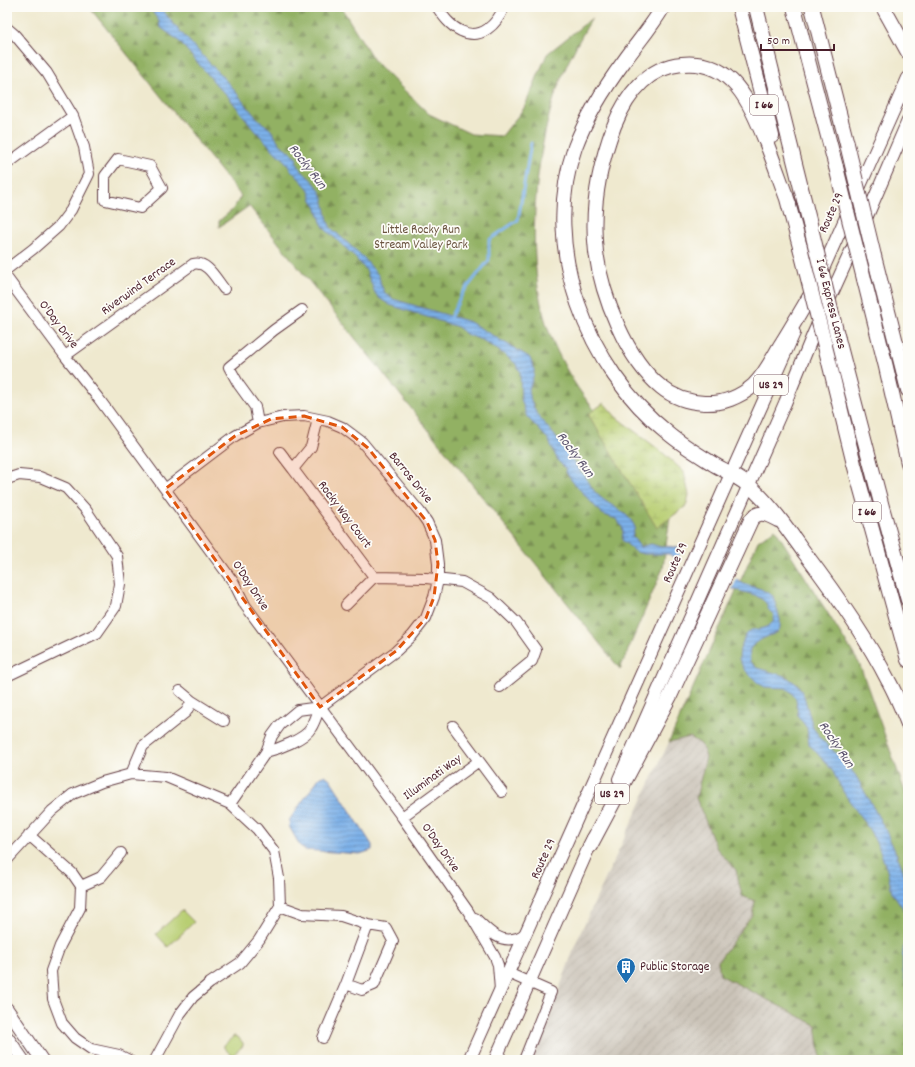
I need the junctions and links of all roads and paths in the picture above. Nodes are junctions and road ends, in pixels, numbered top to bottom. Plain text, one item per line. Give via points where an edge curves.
1 (436, 7) edge
2 (504, 7) edge
3 (664, 7) edge
4 (739, 7) edge
5 (756, 7) edge
6 (794, 7) edge
7 (812, 7) edge
8 (883, 7) edge
9 (9, 34) edge
10 (908, 52) edge
11 (908, 78) edge
12 (73, 116) junction
13 (908, 121) edge
14 (7, 164) edge
15 (89, 174) junction
16 (105, 176) junction
17 (789, 204) junction
18 (7, 269) edge
19 (7, 278) edge
20 (224, 289) dead end
21 (810, 296) junction
22 (302, 310) dead end
23 (65, 356) junction
24 (908, 390) edge
25 (318, 419) junction
26 (258, 423) junction
27 (280, 452) dead end
28 (908, 463) edge
29 (292, 469) junction
30 (731, 474) junction
31 (7, 479) edge
32 (749, 485) junction
33 (165, 489) junction
34 (781, 521) junction
35 (374, 576) junction
36 (438, 580) junction
37 (908, 600) edge
38 (346, 605) dead end
39 (702, 609) junction
40 (908, 660) edge
41 (7, 676) edge
42 (500, 687) dead end
43 (180, 691) dead end
44 (192, 701) junction
45 (320, 707) junction
46 (224, 722) dead end
47 (908, 724) edge
48 (453, 726) dead end
49 (266, 752) junction
50 (479, 761) junction
51 (131, 774) junction
52 (502, 792) dead end
53 (230, 804) junction
54 (402, 817) junction
55 (29, 835) junction
56 (590, 846) joint
57 (121, 853) dead end
58 (7, 860) edge
59 (81, 886) junction
60 (280, 906) junction
61 (468, 911) junction
62 (368, 925) junction
63 (528, 928) junction
64 (508, 973) junction
65 (529, 982) junction
66 (346, 984) junction
67 (500, 990) junction
68 (7, 1009) edge
69 (7, 1038) edge
70 (323, 1038) dead end
71 (23, 1060) edge
72 (42, 1060) edge
73 (129, 1060) edge
74 (155, 1060) edge
75 (469, 1060) edge
76 (495, 1060) edge
77 (524, 1060) edge

1 - 2 street via 447,21 462,32 475,34 491,28
3 - 30 highway via 596,101 574,149 566,186 564,220 568,267 590,332 619,383 650,419 689,449
4 - 17 highway, I 66
5 - 37 highway, I 66 Express Lanes, bridge via 838,339
6 - 28 highway, bridge
7 - 24 highway, bridge
8 - 10 highway
9 - 12 street via 47,73
11 - 21 main road, Route 29 / US 29
12 - 14 street
12 - 15 street via 84,147
13 - 32 main road, US 29
15 - 16 street
15 - 18 street via 71,210 59,226
16 - 16 street via 118,159 150,166 162,188 140,208 105,200
17 - 21 highway via 755,114 734,83 716,70 701,65 682,64 662,69 642,82 630,95 620,111 608,142 600,170 596,204 596,252 601,279 616,321 642,367 661,388 696,403 728,400 753,385 766,371
17 - 40 highway, I 66, bridge via 854,464
19 - 23 street, O'Day Drive
20 - 23 street, Riverwind Terrace via 205,265 192,264
21 - 30 main road, Route 29 / US 29
22 - 26 street via 229,367 255,406
23 - 33 street, O'Day Drive
25 - 26 street, Barros Drive via 304,416 283,417
25 - 29 street via 311,448
25 - 36 street, Barros Drive via 342,427 362,442 420,512 434,540
26 - 33 street, Barros Drive via 235,436
27 - 29 street, Rocky Way Court
29 - 35 street, Rocky Way Court
30 - 32 highway
30 - 63 main road, Route 29 / US 29
31 - 41 street via 19,475 40,477 66,488 86,510 117,556 120,584 116,606 97,633
32 - 34 highway
32 - 39 main road, US 29 via 722,546
33 - 45 street, O'Day Drive via 234,583 245,605
34 - 39 highway via 764,514 758,514 751,520
34 - 47 highway via 855,624 889,682
35 - 36 street
35 - 38 street
36 - 42 street via 462,582 491,598 516,622 536,650 532,661
36 - 45 street, Barros Drive via 426,618 412,636 396,651
39 - 56 highway via 670,696
43 - 44 street
44 - 46 street
44 - 51 street via 186,712 143,746
45 - 49 street via 310,729 282,748
45 - 49 street via 298,710 280,725 272,736
45 - 54 street, O'Day Drive
48 - 50 street
49 - 53 street
50 - 52 street
50 - 54 street, Illuminati Way
51 - 53 street via 166,777
51 - 55 street via 73,794
53 - 60 street via 257,829 274,850
54 - 61 street, O'Day Drive
55 - 58 street
55 - 59 street via 72,873
56 - 65 main road
57 - 59 street via 101,877
59 - 73 street via 80,908 50,971 53,999 62,1023 75,1038 91,1049 119,1055
60 - 62 street via 302,914 340,916
60 - 74 street via 259,940 240,963 193,997 180,1014
61 - 63 street, O'Day Drive via 494,935 505,940 515,939
61 - 67 street, O'Day Drive via 495,957
62 - 66 street
62 - 66 street via 386,928 393,942 374,986 362,990
63 - 64 main road, Route 29 / US 29
64 - 65 street
64 - 67 main road, Route 29 / US 29
65 - 76 main road
65 - 77 street via 551,992
66 - 70 street
67 - 75 main road, Route 29 / US 29
68 - 72 main road
69 - 71 main road

